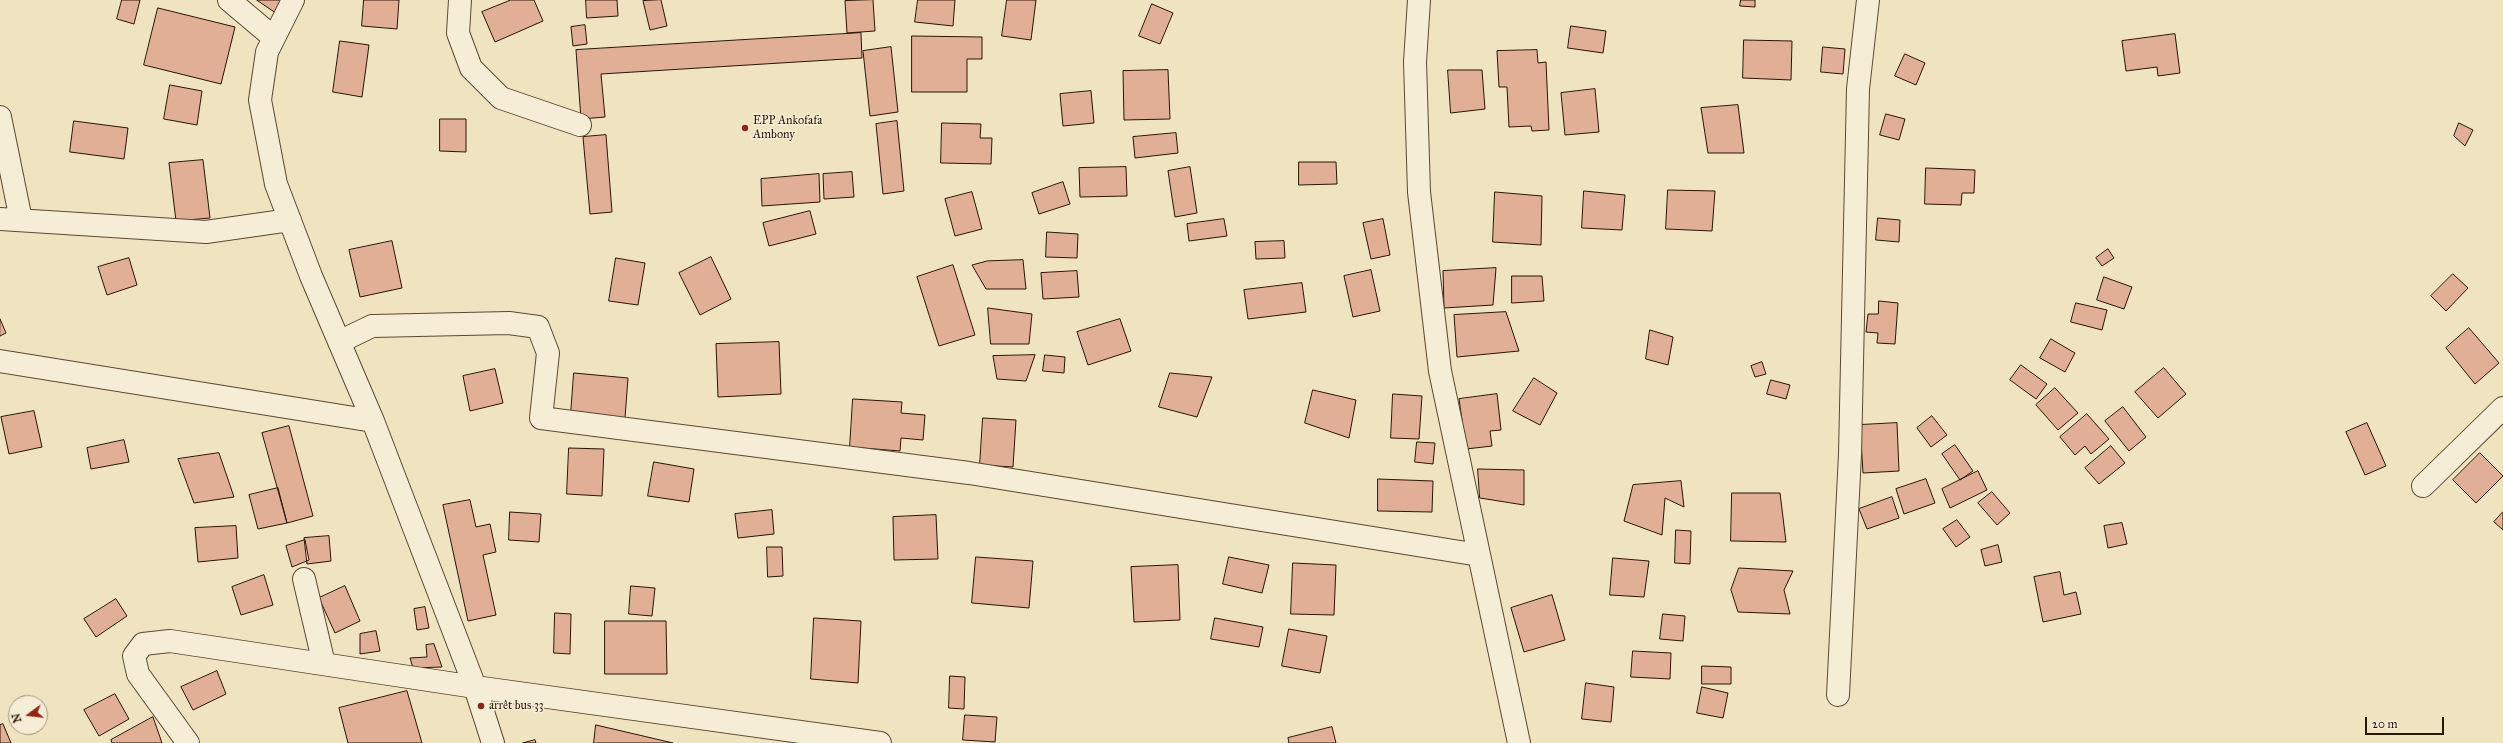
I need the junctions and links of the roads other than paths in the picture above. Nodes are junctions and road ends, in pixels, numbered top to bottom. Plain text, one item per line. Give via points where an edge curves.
1 (229, 0) edge
2 (293, 0) edge
3 (460, 0) edge
4 (1419, 0) edge
5 (1868, 0) edge
6 (273, 37) junction
7 (0, 117) edge
8 (580, 125) dead end
9 (11, 220) edge
10 (290, 220) junction
11 (339, 342) junction
12 (0, 361) edge
13 (2503, 408) edge
14 (373, 421) junction
15 (2423, 486) dead end
16 (1479, 555) junction
17 (304, 579) dead end
18 (324, 664) junction
19 (475, 687) junction
20 (1838, 695) dead end
21 (188, 743) edge
22 (493, 743) edge
23 (880, 743) edge
24 (1519, 743) edge

1 - 6 street
2 - 6 street
3 - 8 street via 458,33 471,68 501,98
4 - 16 street via 1415,62 1419,192 1440,371
5 - 20 street via 1858,89 1850,454
6 - 10 street via 267,52 260,100 276,184
7 - 9 street
9 - 10 street via 206,232
10 - 11 street
11 - 14 street
11 - 16 street via 372,326 509,323 538,327 548,353 541,418 969,472
12 - 14 street
13 - 15 street
14 - 19 street
16 - 24 street
17 - 18 street
18 - 19 street
18 - 21 street via 170,641 143,644 134,656 138,674
19 - 22 street
19 - 23 street

